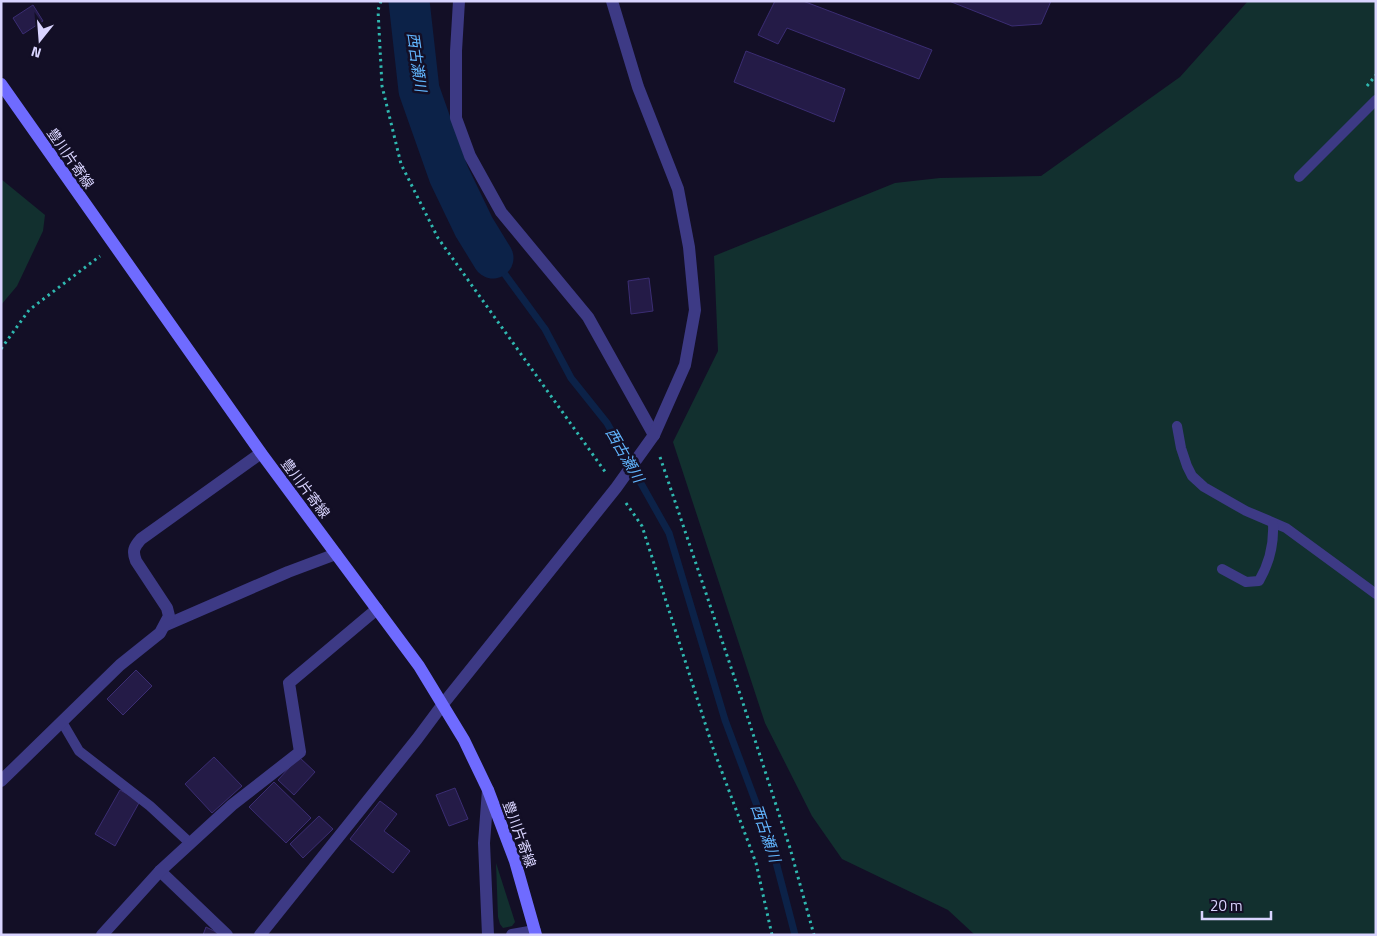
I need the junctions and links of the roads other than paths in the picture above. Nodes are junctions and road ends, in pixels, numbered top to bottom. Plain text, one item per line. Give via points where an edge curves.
1 (459, 1) edge
2 (612, 1) edge
3 (1, 84) edge
4 (1376, 100) edge
5 (1299, 177) dead end
6 (1177, 426) dead end
7 (654, 435) junction
8 (261, 453) junction
9 (1273, 524) junction
10 (336, 554) junction
11 (1222, 569) dead end
12 (1376, 594) edge
13 (377, 609) junction
14 (166, 625) junction
15 (443, 704) junction
16 (62, 722) junction
17 (1, 781) edge
18 (488, 790) junction
19 (190, 844) junction
20 (160, 871) junction
21 (536, 933) edge
22 (102, 935) edge
23 (227, 935) edge
24 (260, 935) edge
25 (488, 935) edge
26 (512, 935) edge

1 - 7 street via 456,118 470,156 502,212 588,318
2 - 7 street via 638,87 678,189 689,246 695,310 685,365
3 - 8 main road, 豊川片寄線
4 - 5 lane
6 - 9 lane via 1192,476 1204,487
7 - 15 street
8 - 10 main road, 豊川片寄線
8 - 14 street via 134,547 136,561 167,608
9 - 11 lane via 1274,541 1259,581 1246,582
9 - 12 lane via 1286,528
10 - 13 main road, 豊川片寄線
10 - 14 street
13 - 15 main road, 豊川片寄線
13 - 19 street via 289,682 300,752
14 - 16 street via 120,664
15 - 18 main road, 豊川片寄線
15 - 24 street
16 - 17 street
16 - 19 lane via 80,751 150,806
18 - 21 main road, 豊川片寄線 via 515,861
18 - 25 street via 484,843
19 - 20 street
20 - 22 street
20 - 23 street
21 - 26 street

